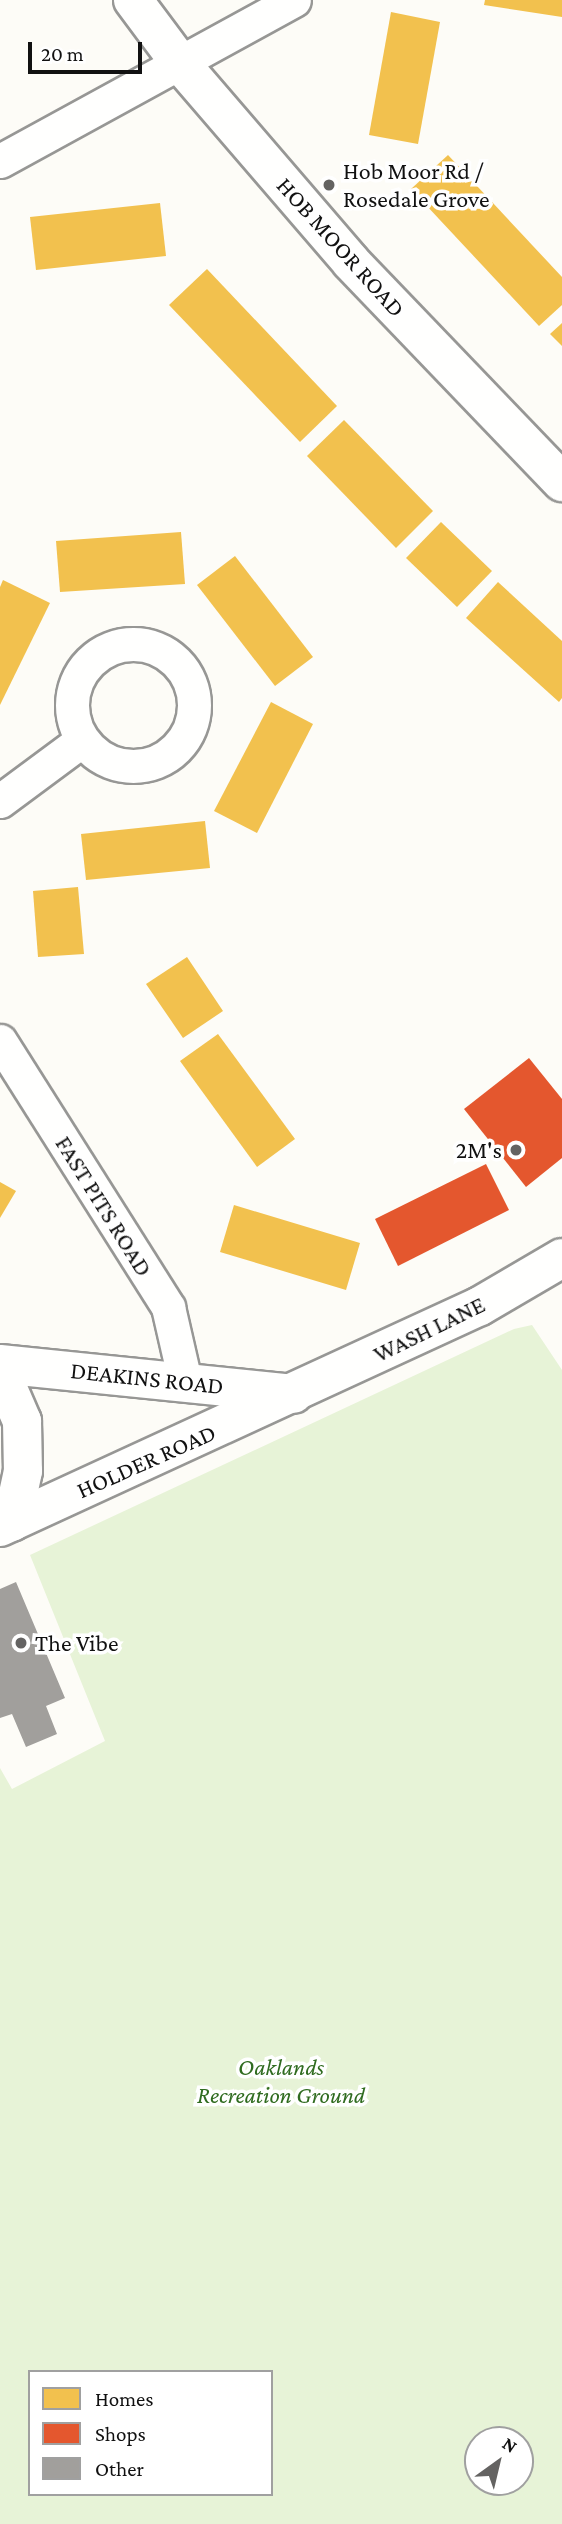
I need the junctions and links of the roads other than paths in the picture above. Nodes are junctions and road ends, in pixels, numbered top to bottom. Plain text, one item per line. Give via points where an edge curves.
1 (134, 0) edge
2 (294, 0) edge
3 (180, 63) junction
4 (0, 161) edge
5 (562, 482) edge
6 (82, 740) dead end
7 (0, 801) edge
8 (0, 1041) edge
9 (562, 1258) edge
10 (0, 1364) edge
11 (0, 1370) edge
12 (185, 1381) junction
13 (293, 1395) junction
14 (6, 1525) edge

1 - 3 street, HOB MOOR ROAD
2 - 3 street
3 - 4 street
3 - 5 street, HOB MOOR ROAD via 351,262
6 - 7 street
8 - 12 street, FAST PITS ROAD via 168,1307
9 - 13 street, WASH LANE via 480,1306
10 - 12 street, DEAKINS ROAD
11 - 14 street via 22,1421 23,1471
12 - 13 street, DEAKINS ROAD
13 - 14 street, HOLDER ROAD

